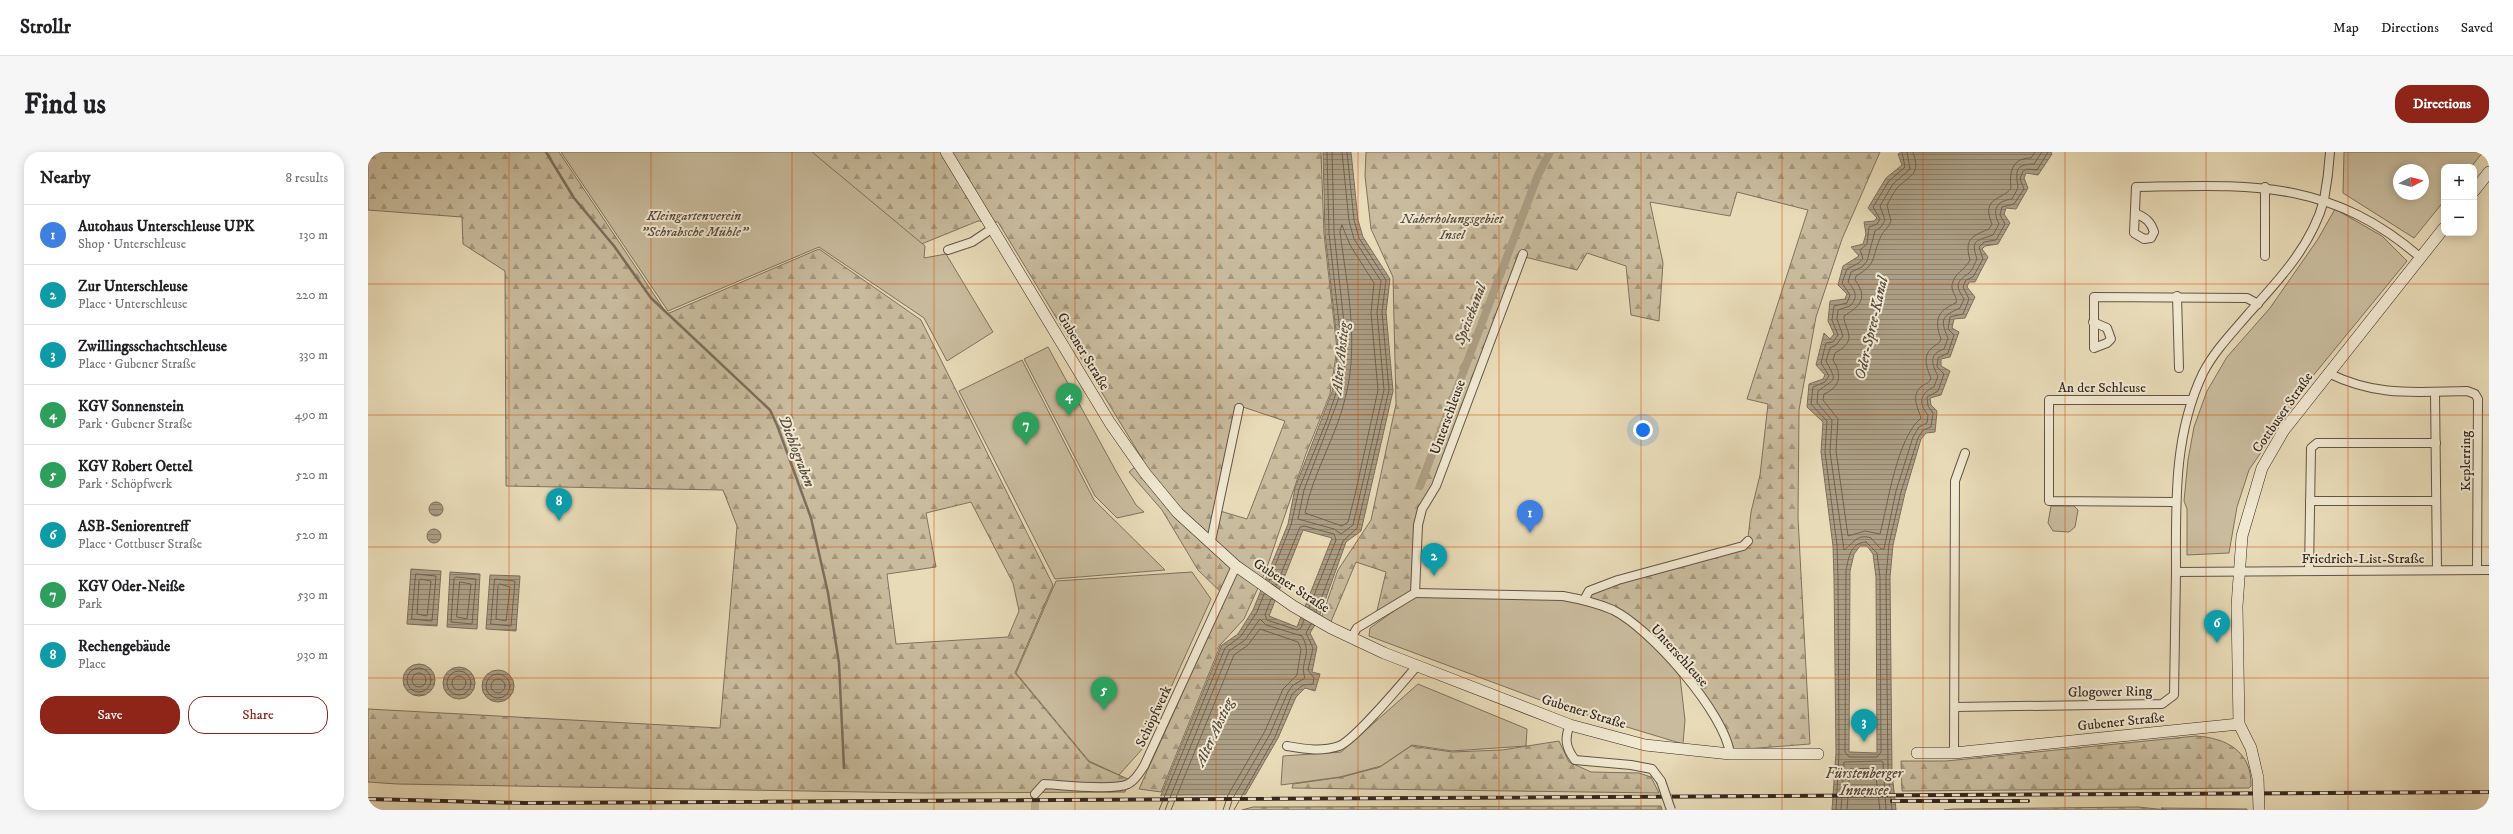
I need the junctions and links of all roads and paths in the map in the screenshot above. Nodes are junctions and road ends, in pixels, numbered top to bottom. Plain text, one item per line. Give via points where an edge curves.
1 (946, 152) edge
2 (2330, 152) edge
3 (2489, 172) edge
4 (2264, 187) junction
5 (2477, 187) edge
6 (2324, 200) junction
7 (2137, 214) dead end
8 (993, 228) junction
9 (2441, 232) edge
10 (948, 250) dead end
11 (1522, 254) dead end
12 (2265, 256) dead end
13 (2421, 258) junction
14 (2177, 296) junction
15 (2258, 304) junction
16 (2093, 322) dead end
17 (2179, 368) dead end
18 (2328, 373) junction
19 (2435, 392) junction
20 (2192, 400) junction
21 (1239, 408) dead end
22 (2436, 443) junction
23 (1965, 453) dead end
24 (2310, 501) junction
25 (2436, 501) junction
26 (2175, 502) junction
27 (1211, 541) junction
28 (1748, 541) dead end
29 (1236, 566) junction
30 (2437, 570) junction
31 (2477, 570) junction
32 (2489, 570) edge
33 (2238, 571) junction
34 (2309, 571) junction
35 (2176, 572) junction
36 (1415, 593) junction
37 (1584, 600) junction
38 (1351, 638) junction
39 (1417, 666) junction
40 (1955, 707) junction
41 (2239, 724) junction
42 (1570, 725) junction
43 (1287, 746) dead end
44 (1917, 753) dead end
45 (1954, 753) junction
46 (1730, 754) junction
47 (1818, 754) dead end
48 (1035, 794) dead end
49 (1671, 810) edge
50 (2259, 810) edge

1 - 8 main road, Gubener Straße
2 - 6 street
3 - 5 main road
4 - 6 street
4 - 7 street via 2136,187
4 - 12 street
6 - 13 street via 2376,224
6 - 15 street via 2311,232 2292,264
8 - 10 street via 972,242
8 - 27 main road, Gubener Straße via 1110,423 1145,473 1178,513
9 - 13 main road, Cottbuser Straße
11 - 36 street, Unterschleuse via 1436,486 1422,509 1418,525
13 - 18 main road, Cottbuser Straße
14 - 15 street via 2247,298
14 - 16 street via 2094,297
14 - 17 street
15 - 20 street via 2220,347 2204,372
18 - 19 street, Keplerring via 2364,388 2386,392
18 - 33 main road, Cottbuser Straße via 2284,430 2262,468 2242,536
19 - 22 street, Keplerring
19 - 31 street, Keplerring via 2466,391 2475,394 2478,399
20 - 26 street via 2178,461
20 - 26 street, An der Schleuse via 2049,400 2048,501
21 - 27 street
22 - 24 street, Keplerring via 2317,443 2311,448
22 - 25 street, Keplerring
23 - 40 street via 1955,481
24 - 25 street
24 - 34 street, Keplerring
25 - 30 street, Keplerring
26 - 35 street
27 - 29 main road, Gubener Straße
28 - 37 street via 1743,546 1618,580 1589,591
29 - 38 main road, Gubener Straße
29 - 48 street, Schöpfwerk via 1144,766 1137,776 1128,784 1116,787 1044,784
30 - 31 street, Friedrich-List-Straße
30 - 34 street, Friedrich-List-Straße
31 - 32 street, Friedrich-List-Straße
33 - 34 street, Friedrich-List-Straße
33 - 35 street
33 - 41 main road, Cottbuser Straße
35 - 40 street, Glogower Ring via 2174,695 2162,704
36 - 37 street, Unterschleuse via 1563,596
36 - 38 street via 1357,628
37 - 46 street, Unterschleuse via 1614,611 1639,629 1670,660 1696,690 1720,726 1728,741
38 - 39 main road, Gubener Straße
39 - 42 main road, Gubener Straße
39 - 43 street via 1363,726 1341,745 1319,750
40 - 45 street
41 - 45 main road, Gubener Straße
41 - 50 main road, bridge via 2251,748 2258,778
42 - 46 main road, Gubener Straße via 1645,745
42 - 49 street, bridge via 1565,736 1568,750 1575,760 1652,769 1661,781
44 - 45 main road, Gubener Straße
46 - 47 main road, Gubener Straße

